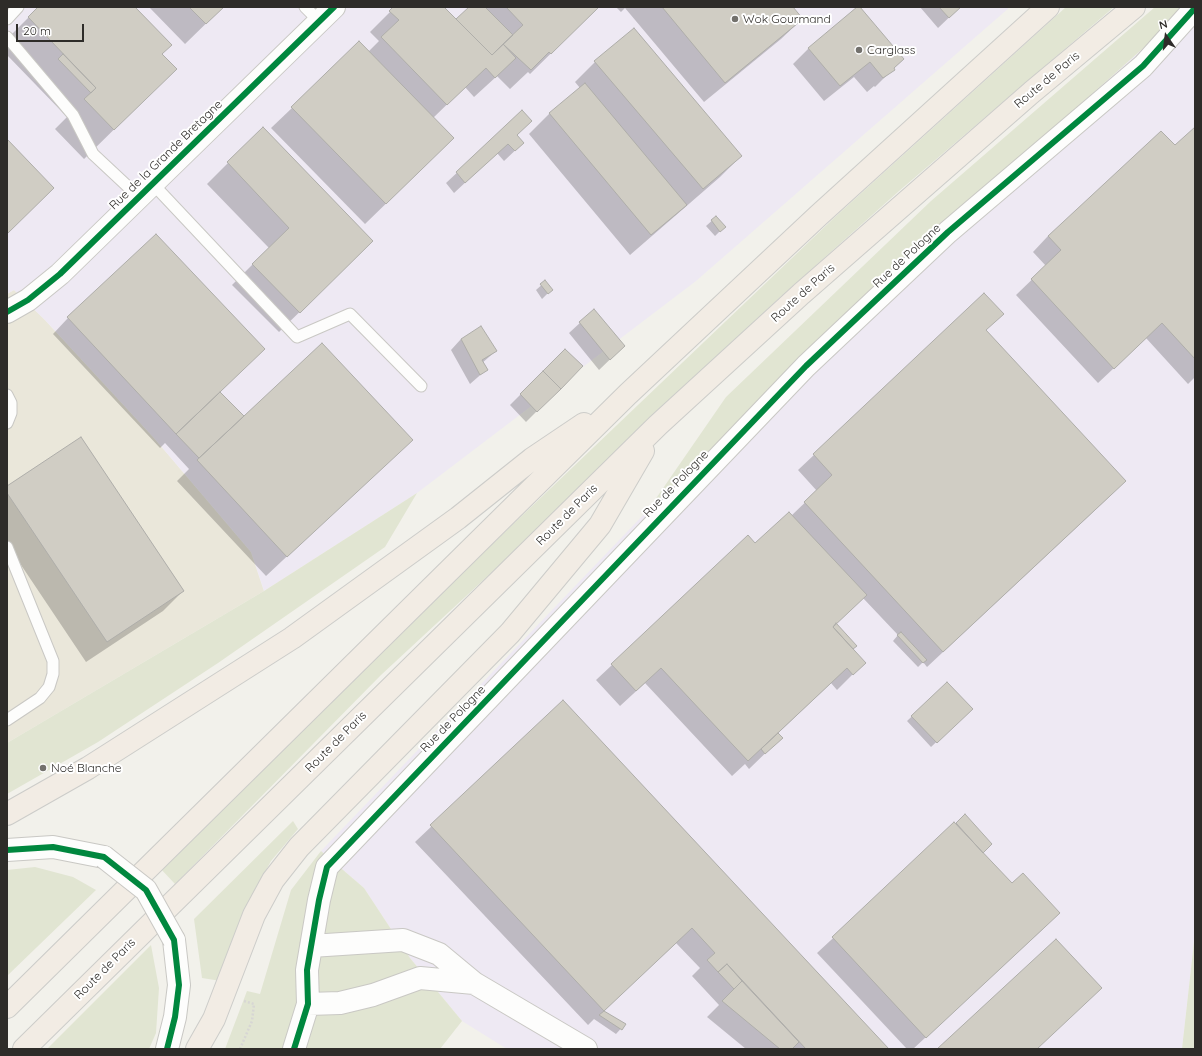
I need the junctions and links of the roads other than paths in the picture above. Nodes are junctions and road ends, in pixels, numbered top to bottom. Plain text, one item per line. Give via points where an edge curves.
1 (18, 7) edge
2 (1048, 7) edge
3 (1134, 7) edge
4 (1195, 8) edge
5 (319, 12) edge
6 (7, 19) edge
7 (7, 37) edge
8 (146, 190) junction
9 (7, 312) edge
10 (422, 386) dead end
11 (628, 394) junction
12 (7, 396) edge
13 (7, 423) edge
14 (658, 425) junction
15 (7, 547) edge
16 (7, 720) edge
17 (7, 814) edge
18 (7, 850) edge
19 (311, 946) junction
20 (474, 983) junction
21 (308, 1004) junction
22 (7, 1007) edge
23 (577, 1046) edge
24 (24, 1049) edge
25 (167, 1049) edge
26 (197, 1049) edge
27 (294, 1049) edge

1 - 6 lane
2 - 11 main road via 819,215
3 - 14 main road, Route de Paris via 1032,92 801,294
4 - 19 street, Rue de Pologne via 1143,66 948,232 806,366 327,867
5 - 8 street, Rue de la Grande Bretagne
7 - 8 lane via 73,115 93,154
8 - 9 street, Rue de la Grande Bretagne via 60,274 28,300
8 - 10 lane via 297,337 350,314
11 - 17 main road via 532,459 458,518 292,638 88,768
11 - 22 main road
12 - 13 lane via 12,413
14 - 24 main road, Route de Paris
14 - 26 main road via 600,525 510,633 299,847 273,880 254,915 214,1019
15 - 16 lane via 53,661 53,674 49,687 40,698
18 - 25 street, bridge via 53,847 104,858 146,890 174,940 179,985
19 - 20 street via 402,940 439,954
19 - 21 street, Rue de Pologne via 307,970
20 - 21 street via 420,978 373,995 340,1003
20 - 23 street
21 - 27 street, Rue de Pologne

